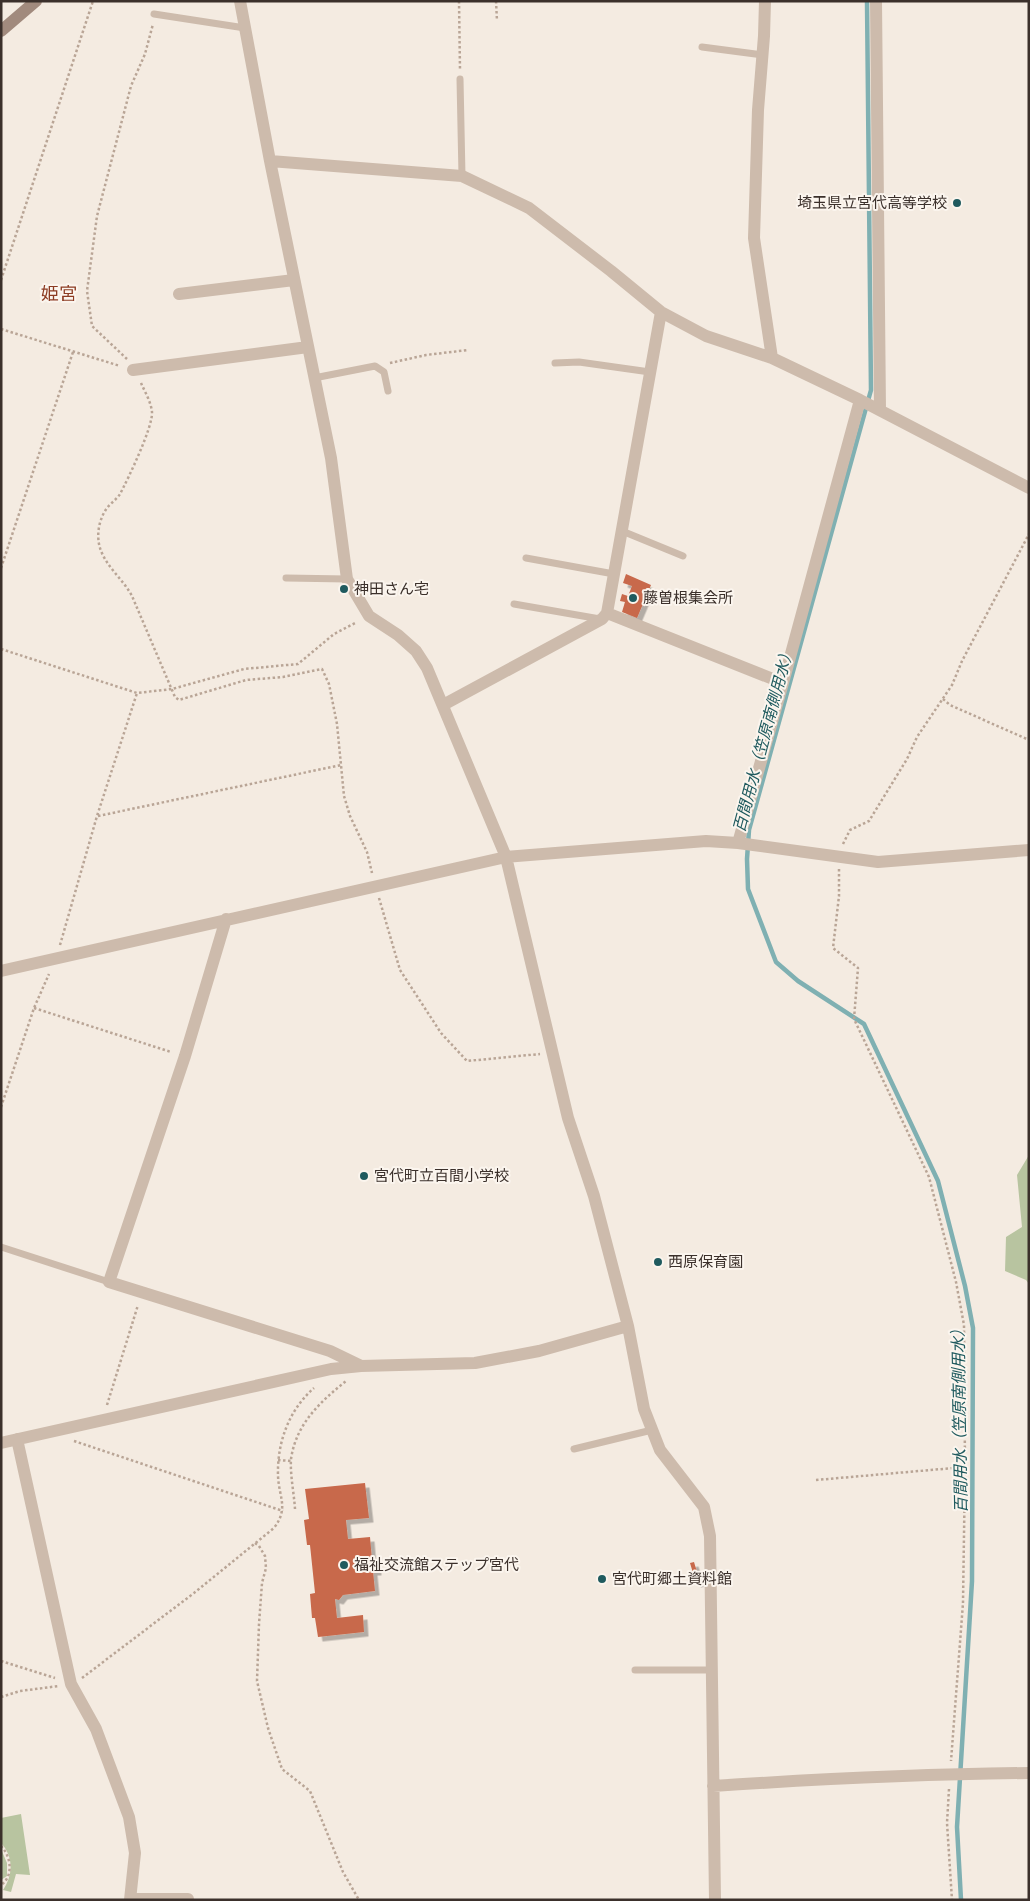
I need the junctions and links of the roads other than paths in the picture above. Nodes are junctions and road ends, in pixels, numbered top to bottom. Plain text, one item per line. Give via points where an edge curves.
1 (36, 1) edge
2 (240, 1) edge
3 (765, 1) edge
4 (876, 1) edge
5 (154, 14) road end
6 (245, 28) junction
7 (1, 31) edge
8 (702, 47) dead end
9 (762, 55) junction
10 (460, 79) road end
11 (270, 161) junction
12 (462, 176) junction
13 (294, 280) junction
14 (179, 294) dead end
15 (661, 312) junction
16 (308, 347) junction
17 (772, 358) junction
18 (555, 363) dead end
19 (134, 370) road end
20 (650, 372) junction
21 (314, 378) junction
22 (388, 391) dead end
23 (860, 400) junction
24 (880, 410) junction
25 (1029, 488) edge
26 (622, 531) junction
27 (683, 556) dead end
28 (526, 558) dead end
29 (614, 574) junction
30 (286, 578) dead end
31 (347, 579) junction
32 (514, 604) dead end
33 (604, 616) junction
34 (783, 684) junction
35 (443, 705) junction
36 (738, 843) junction
37 (1029, 850) edge
38 (506, 857) junction
39 (226, 919) junction
40 (1, 971) edge
41 (1, 1247) edge
42 (110, 1282) junction
43 (628, 1326) junction
44 (360, 1366) junction
45 (652, 1430) junction
46 (17, 1439) junction
47 (1, 1443) edge
48 (574, 1449) dead end
49 (635, 1670) dead end
50 (712, 1670) junction
51 (1029, 1773) edge
52 (713, 1786) junction
53 (188, 1899) edge
54 (130, 1900) edge
55 (715, 1900) edge

1 - 7 street
2 - 6 street
3 - 9 street
4 - 24 street
5 - 6 lane
6 - 11 street
8 - 9 lane
9 - 17 street via 754,238
10 - 12 lane
11 - 12 street
11 - 13 street
12 - 15 street via 529,208
13 - 14 street
13 - 16 street
15 - 17 street via 706,336
15 - 20 street
16 - 19 street
16 - 21 street
17 - 23 street
18 - 20 lane via 579,362
20 - 26 street
21 - 22 lane via 375,366 384,372
21 - 31 street via 331,458
23 - 24 street
23 - 34 street
24 - 25 street
26 - 27 lane
26 - 29 street
28 - 29 lane
29 - 33 street
30 - 31 lane
31 - 35 street via 369,616 416,651
32 - 33 lane
33 - 34 street
33 - 35 street
34 - 36 street
35 - 38 street
36 - 37 street via 878,862
36 - 38 street via 706,841
38 - 39 street
38 - 43 street via 568,1118 594,1196
39 - 40 street
39 - 42 street via 185,1056
41 - 42 lane
42 - 44 street via 330,1351
43 - 44 street via 539,1351 475,1363
43 - 45 street via 644,1409
44 - 46 street via 331,1369
45 - 48 lane
45 - 50 street via 660,1450 704,1507 710,1536
46 - 47 street
46 - 54 street via 71,1684 96,1729 129,1817 135,1853
49 - 50 lane
50 - 52 street
51 - 52 street
52 - 55 street
53 - 54 street

